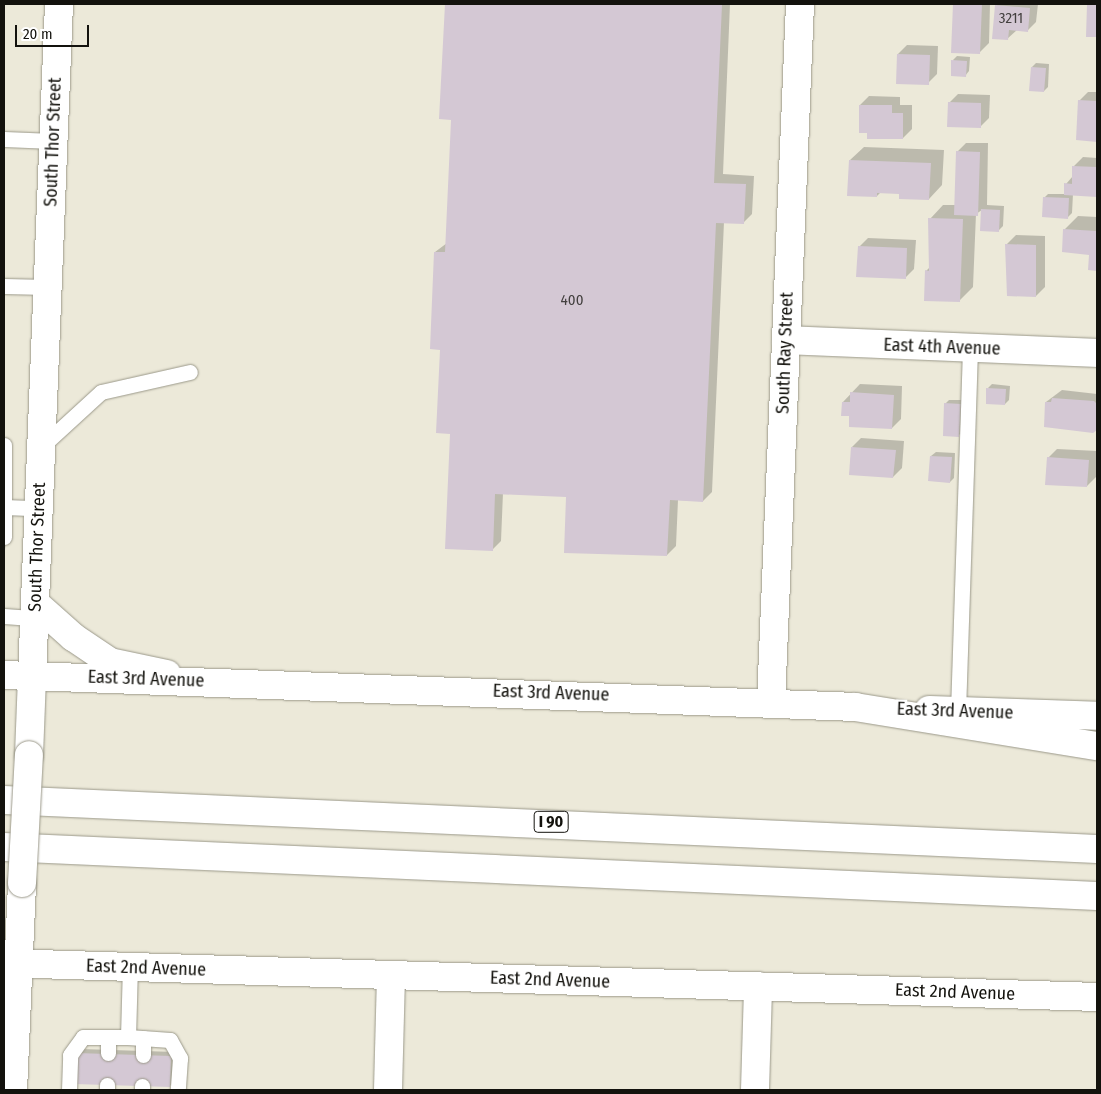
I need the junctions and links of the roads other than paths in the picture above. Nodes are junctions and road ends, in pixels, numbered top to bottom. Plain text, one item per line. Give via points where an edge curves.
1 (59, 4) edge
2 (800, 4) edge
3 (4, 139) edge
4 (53, 141) junction
5 (4, 286) edge
6 (47, 288) junction
7 (786, 340) junction
8 (970, 348) junction
9 (1097, 353) edge
10 (190, 372) dead end
11 (4, 445) edge
12 (41, 447) junction
13 (4, 507) edge
14 (37, 508) junction
15 (4, 536) edge
16 (35, 611) junction
17 (4, 616) edge
18 (4, 675) edge
19 (32, 676) junction
20 (198, 680) junction
21 (771, 702) junction
22 (855, 707) junction
23 (958, 711) junction
24 (1097, 716) edge
25 (1097, 746) edge
26 (4, 800) edge
27 (4, 847) edge
28 (1097, 849) edge
29 (1097, 896) edge
30 (11, 963) edge
31 (130, 967) junction
32 (391, 976) junction
33 (758, 986) junction
34 (1097, 997) edge
35 (108, 1037) junction
36 (135, 1038) junction
37 (108, 1053) dead end
38 (143, 1055) dead end
39 (13, 1090) edge
40 (69, 1090) edge
41 (178, 1090) edge
42 (388, 1090) edge
43 (755, 1090) edge

1 - 4 main road, South Thor Street
2 - 7 main road, South Ray Street
3 - 4 lane
4 - 6 main road, South Thor Street
5 - 6 lane
6 - 12 main road, South Thor Street
7 - 8 main road, East 4th Avenue
7 - 21 main road, South Ray Street
8 - 9 main road, East 4th Avenue
8 - 23 lane
10 - 12 lane via 101,392
11 - 13 lane
12 - 14 main road, South Thor Street
13 - 14 lane
13 - 15 lane
14 - 16 main road, South Thor Street
16 - 17 lane
16 - 19 main road, South Thor Street
16 - 20 main road via 110,662
18 - 19 main road, East 3rd Avenue
19 - 20 main road, East 3rd Avenue
19 - 30 main road, South Thor Street, bridge via 22,883
20 - 21 main road, East 3rd Avenue
21 - 22 main road, East 3rd Avenue
22 - 23 main road, East 3rd Avenue
22 - 25 main road
23 - 24 main road, East 3rd Avenue
26 - 28 main road, I 90
27 - 29 main road
30 - 31 main road, East 2nd Avenue
30 - 39 main road, South Thor Street
31 - 32 main road, East 2nd Avenue
31 - 36 lane
32 - 33 main road, East 2nd Avenue
32 - 42 main road
33 - 34 main road, East 2nd Avenue
33 - 43 main road
35 - 36 lane
35 - 37 lane
35 - 40 lane via 83,1037 70,1055
36 - 38 lane
36 - 41 lane via 170,1040 180,1058

